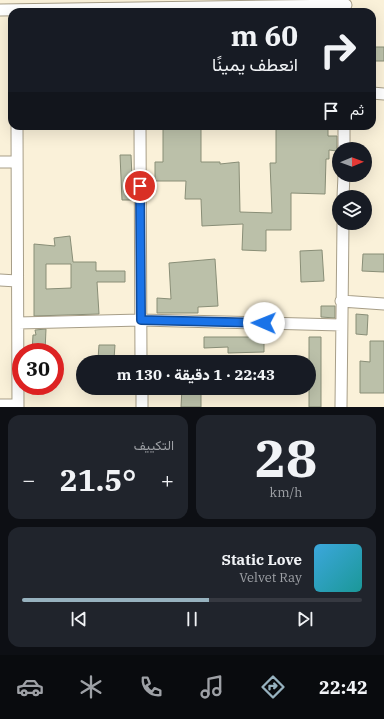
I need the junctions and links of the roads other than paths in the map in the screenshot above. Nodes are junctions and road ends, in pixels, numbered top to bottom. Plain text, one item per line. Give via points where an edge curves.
1 (346, 6) edge
2 (19, 7) edge
3 (59, 8) edge
4 (242, 8) edge
5 (17, 130) edge
6 (140, 130) edge
7 (344, 130) edge
8 (344, 142) edge
9 (0, 162) edge
10 (16, 162) junction
11 (343, 230) edge
12 (0, 280) edge
13 (17, 281) junction
14 (341, 301) junction
15 (384, 304) edge
16 (141, 320) junction
17 (18, 323) junction
18 (341, 325) junction
19 (141, 355) edge
20 (142, 395) edge
21 (0, 405) edge
22 (18, 406) edge
23 (142, 407) edge
24 (341, 407) edge

1 - 4 street
2 - 3 street
5 - 10 street
6 - 16 street
7 - 8 street
9 - 10 street
10 - 13 street
11 - 14 street
12 - 13 street
13 - 17 street
14 - 15 street
14 - 18 street
16 - 17 street
16 - 18 street
16 - 19 street
17 - 22 street
18 - 24 street
20 - 23 street
21 - 22 street

